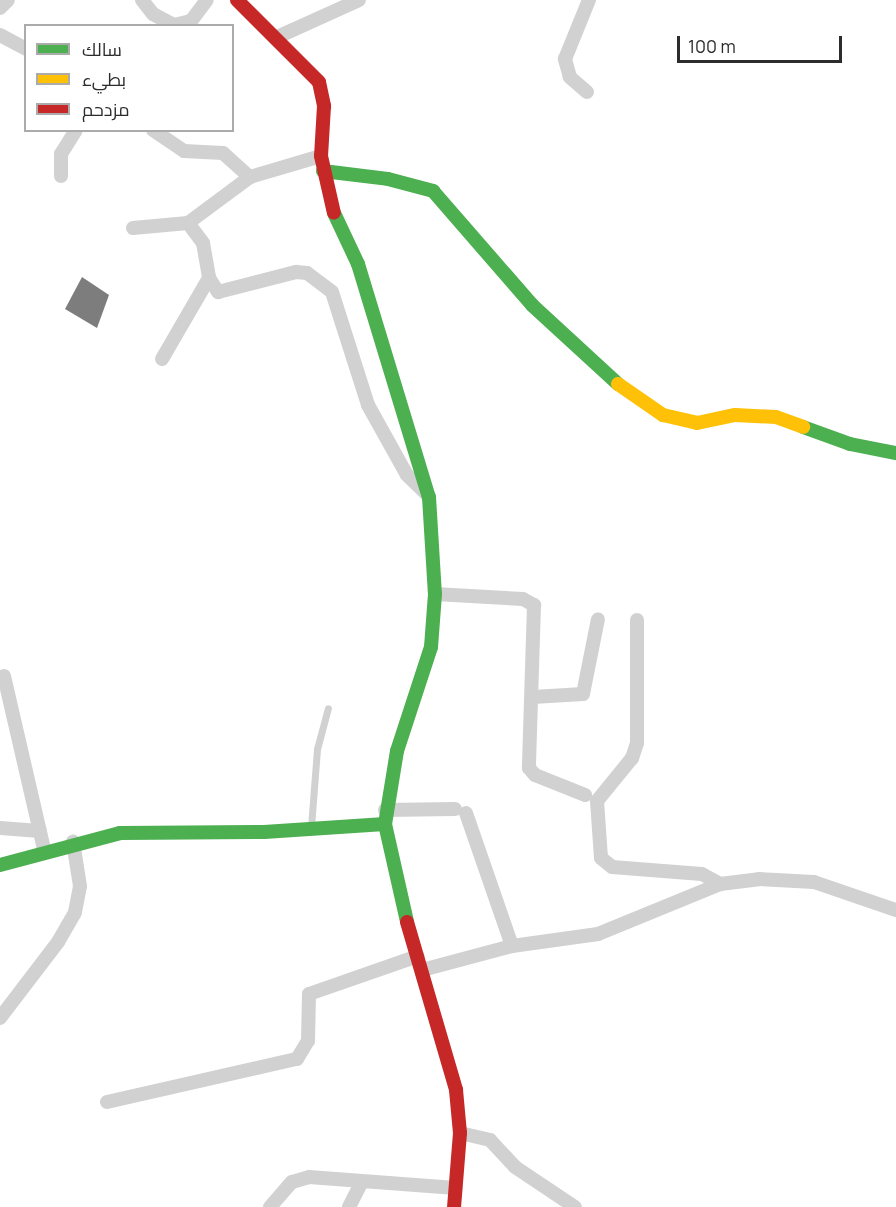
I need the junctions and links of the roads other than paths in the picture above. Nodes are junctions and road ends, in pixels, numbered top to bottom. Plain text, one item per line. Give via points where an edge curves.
1 (8, 0) edge
2 (142, 0) edge
3 (207, 0) edge
4 (237, 0) edge
5 (359, 0) edge
6 (589, 0) edge
7 (0, 8) edge
8 (172, 24) edge
9 (178, 24) edge
10 (0, 35) edge
11 (275, 38) junction
12 (24, 48) edge
13 (587, 92) dead end
14 (75, 132) edge
15 (156, 132) edge
16 (321, 156) junction
17 (323, 171) junction
18 (61, 176) dead end
19 (249, 177) junction
20 (188, 223) junction
21 (133, 228) dead end
22 (209, 278) junction
23 (162, 359) dead end
24 (896, 453) edge
25 (429, 497) junction
26 (435, 594) junction
27 (598, 619) dead end
28 (637, 620) dead end
29 (4, 676) dead end
30 (533, 697) junction
31 (328, 708) dead end
32 (585, 795) dead end
33 (385, 817) junction
34 (0, 828) edge
35 (311, 828) junction
36 (40, 831) junction
37 (73, 842) junction
38 (44, 849) junction
39 (0, 865) edge
40 (720, 885) junction
41 (896, 910) edge
42 (512, 946) junction
43 (420, 963) junction
44 (0, 1018) edge
45 (107, 1102) dead end
46 (460, 1133) junction
47 (362, 1182) junction
48 (456, 1188) junction
49 (270, 1207) edge
50 (349, 1207) edge
51 (454, 1207) edge
52 (575, 1207) edge

1 - 7 street
2 - 8 street via 153,14
3 - 9 street via 191,21
4 - 11 main road
5 - 11 street
6 - 13 street via 565,59 570,78
10 - 12 street
11 - 16 main road via 304,62 318,82 324,106
14 - 18 street via 61,154
15 - 19 street via 184,151 223,153
16 - 17 main road
16 - 19 street
17 - 24 main road via 388,179 433,191 532,306 629,394 663,415 697,423 735,415 776,417 850,444
17 - 25 main road via 327,198 358,264
19 - 20 street
20 - 21 street
20 - 22 street via 203,243
22 - 23 street
22 - 25 street via 222,292 296,272 323,283 339,305 360,386 373,414 407,475
25 - 26 main road
26 - 30 street via 523,599 534,605
26 - 33 main road via 430,658 397,751
27 - 30 street via 583,693
28 - 40 street via 637,743 632,758 597,801 601,858 612,867 702,874
29 - 36 street
30 - 32 street via 529,768 535,775
31 - 35 lane via 317,749
33 - 35 main road
33 - 42 street via 460,811
33 - 43 main road
34 - 36 street
35 - 37 main road via 120,833
36 - 38 street
37 - 38 main road
37 - 44 street via 79,876 75,912 58,942
38 - 39 main road
40 - 41 street via 759,879 814,882
40 - 42 street via 598,934
42 - 43 street
43 - 45 street via 309,994 308,1041 297,1059
43 - 46 main road via 456,1090
46 - 48 main road
46 - 52 street via 490,1140 515,1167
47 - 48 street
47 - 49 street via 300,1178
47 - 50 street
48 - 51 main road

